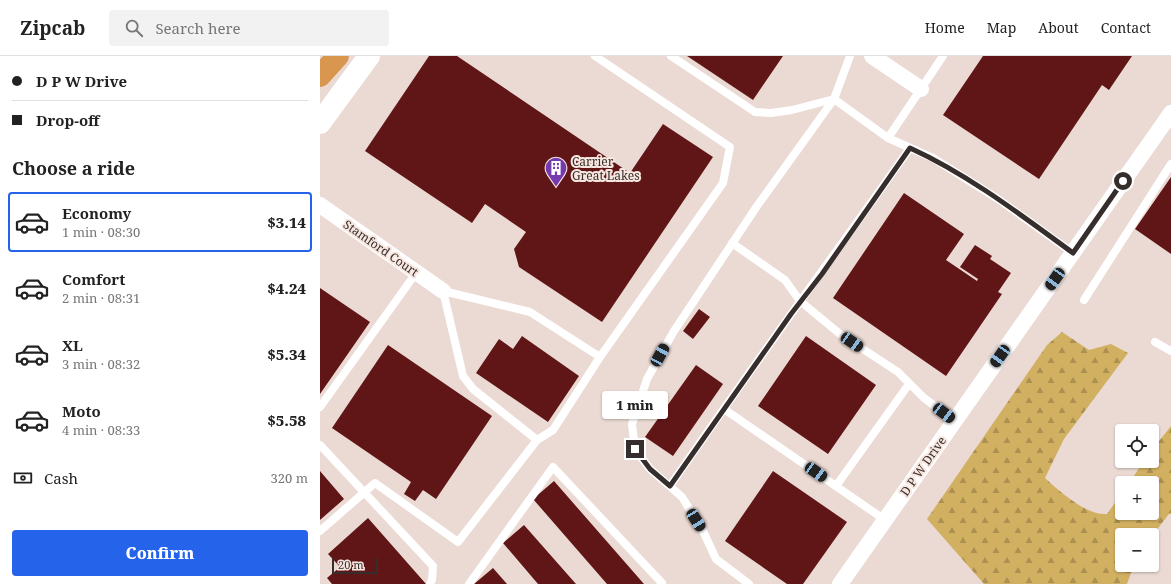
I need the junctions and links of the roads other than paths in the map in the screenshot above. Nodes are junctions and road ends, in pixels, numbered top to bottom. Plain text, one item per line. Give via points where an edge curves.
1 (338, 56) edge
2 (369, 56) edge
3 (595, 56) edge
4 (671, 56) edge
5 (850, 56) edge
6 (872, 56) edge
7 (943, 56) edge
8 (320, 76) edge
9 (921, 89) junction
10 (834, 99) junction
11 (1171, 113) edge
12 (320, 123) edge
13 (888, 138) junction
14 (910, 148) junction
15 (1171, 164) edge
16 (320, 205) edge
17 (732, 243) junction
18 (1073, 253) junction
19 (416, 273) junction
20 (443, 291) junction
21 (1084, 300) dead end
22 (800, 301) junction
23 (1155, 342) dead end
24 (1171, 351) edge
25 (600, 357) junction
26 (909, 384) junction
27 (320, 407) edge
28 (724, 409) junction
29 (955, 421) junction
30 (536, 440) junction
31 (320, 445) edge
32 (670, 486) junction
33 (836, 486) junction
34 (364, 492) junction
35 (885, 520) junction
36 (320, 531) edge
37 (430, 584) edge
38 (469, 584) edge
39 (661, 584) edge
40 (749, 584) edge
41 (840, 584) edge

1 - 8 highway
2 - 12 main road
3 - 25 lane via 730,147 723,183
4 - 10 lane via 755,112 792,110
5 - 10 lane
6 - 9 street
7 - 9 lane
9 - 13 lane
10 - 13 lane
10 - 17 lane
11 - 18 street, D P W Drive
13 - 14 lane
14 - 18 lane via 933,158 998,199
14 - 22 lane via 822,274
15 - 21 lane
16 - 19 street, Stamford Court
17 - 22 lane via 785,280
17 - 32 lane via 674,331 647,379 632,424 635,449 650,469
18 - 29 street, D P W Drive
19 - 20 street, Stamford Court
19 - 27 lane
20 - 25 lane via 530,312
20 - 30 lane via 463,376 473,389
22 - 26 lane via 840,334 898,372
22 - 28 lane
23 - 24 lane
25 - 30 lane via 553,430
26 - 29 lane
26 - 33 lane
28 - 32 lane
28 - 33 lane
29 - 35 street, D P W Drive
30 - 34 lane via 458,542 375,483
31 - 34 lane
32 - 40 lane via 682,497 716,559
33 - 35 lane
34 - 36 lane
34 - 37 lane via 434,566
35 - 41 street, D P W Drive
38 - 39 lane via 553,467

